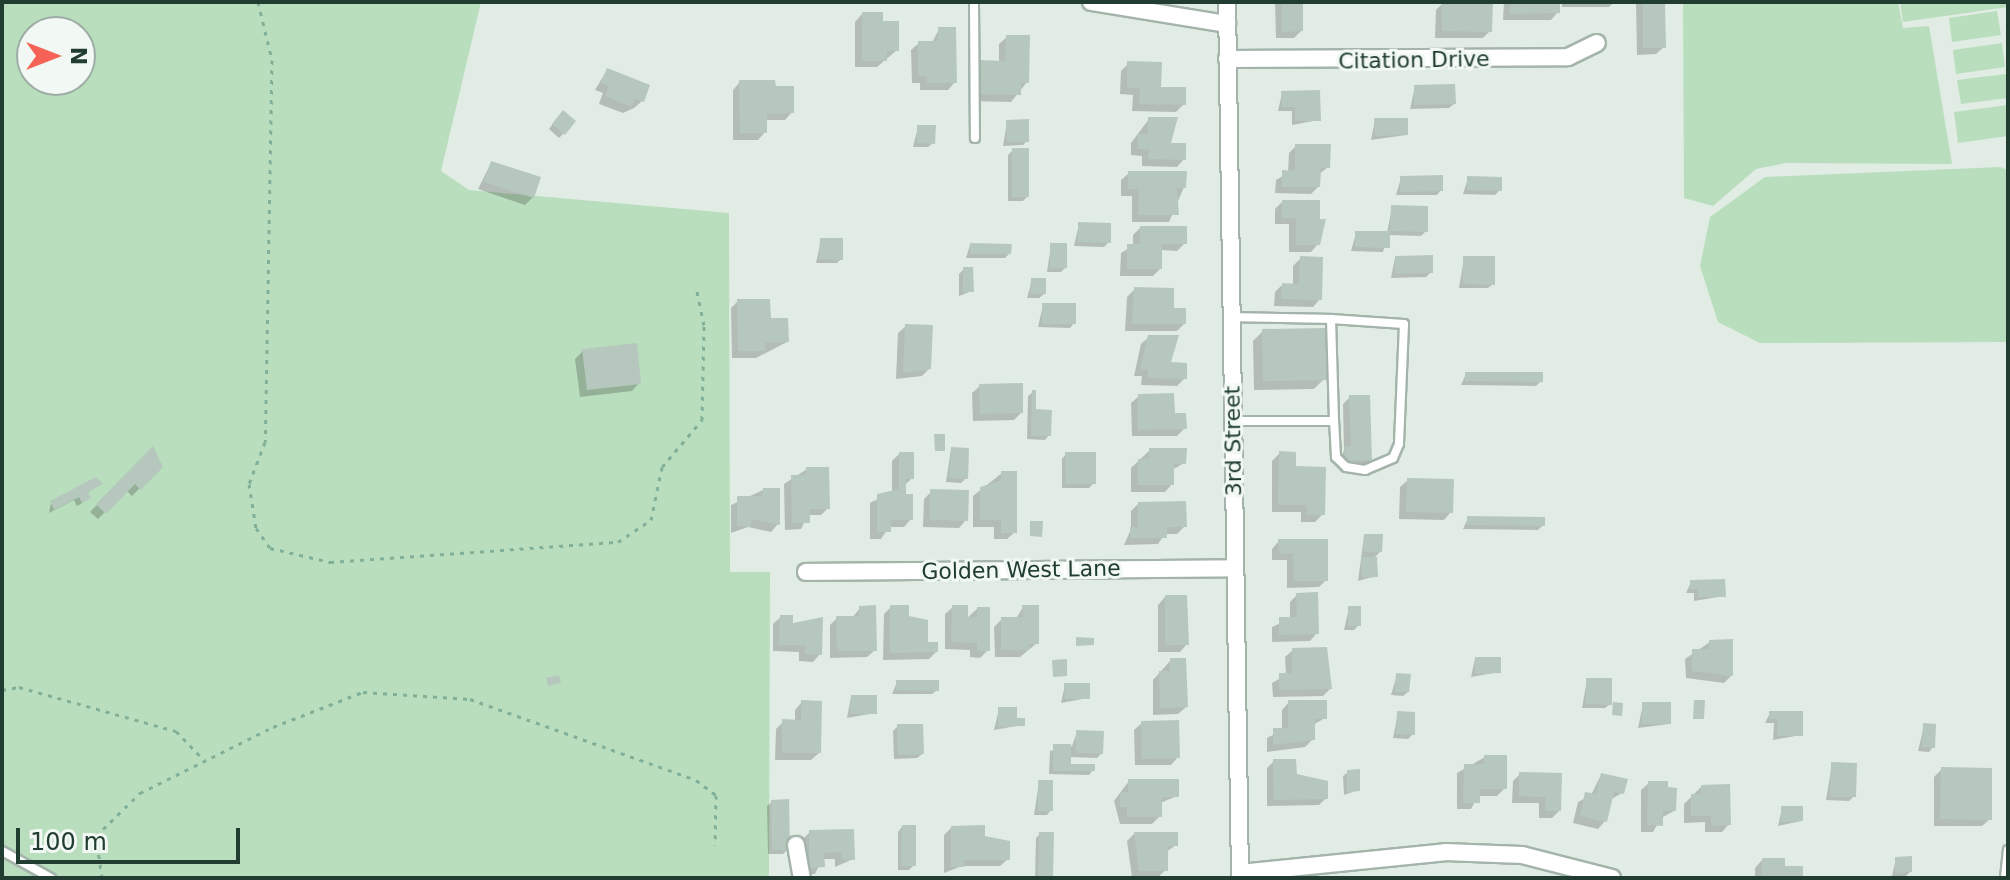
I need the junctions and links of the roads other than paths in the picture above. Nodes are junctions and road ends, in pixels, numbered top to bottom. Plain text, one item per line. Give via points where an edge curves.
1 (974, 2) edge
2 (1091, 2) edge
3 (1227, 2) edge
4 (1227, 24) junction
5 (1597, 43) dead end
6 (1227, 59) junction
7 (975, 138) dead end
8 (1231, 317) junction
9 (1331, 319) junction
10 (1233, 421) junction
11 (1334, 421) junction
12 (1235, 568) junction
13 (806, 572) dead end
14 (796, 845) dead end
15 (2008, 850) edge
16 (2, 851) edge
17 (1239, 876) edge
18 (51, 878) edge
19 (802, 878) edge
20 (1612, 878) edge
21 (2005, 878) edge

1 - 7 lane
2 - 4 street
3 - 4 street, 3rd Street
4 - 6 street, 3rd Street
5 - 6 street, Citation Drive via 1568,57
6 - 8 street, 3rd Street
8 - 9 lane
8 - 10 street, 3rd Street
9 - 11 lane
9 - 11 lane via 1404,324 1399,444 1393,458 1365,470 1346,467 1336,457
10 - 11 lane
10 - 12 street, 3rd Street
12 - 13 street, Golden West Lane
12 - 17 street, 3rd Street
14 - 19 street
15 - 21 lane
16 - 18 lane
17 - 20 street via 1445,852 1522,855

